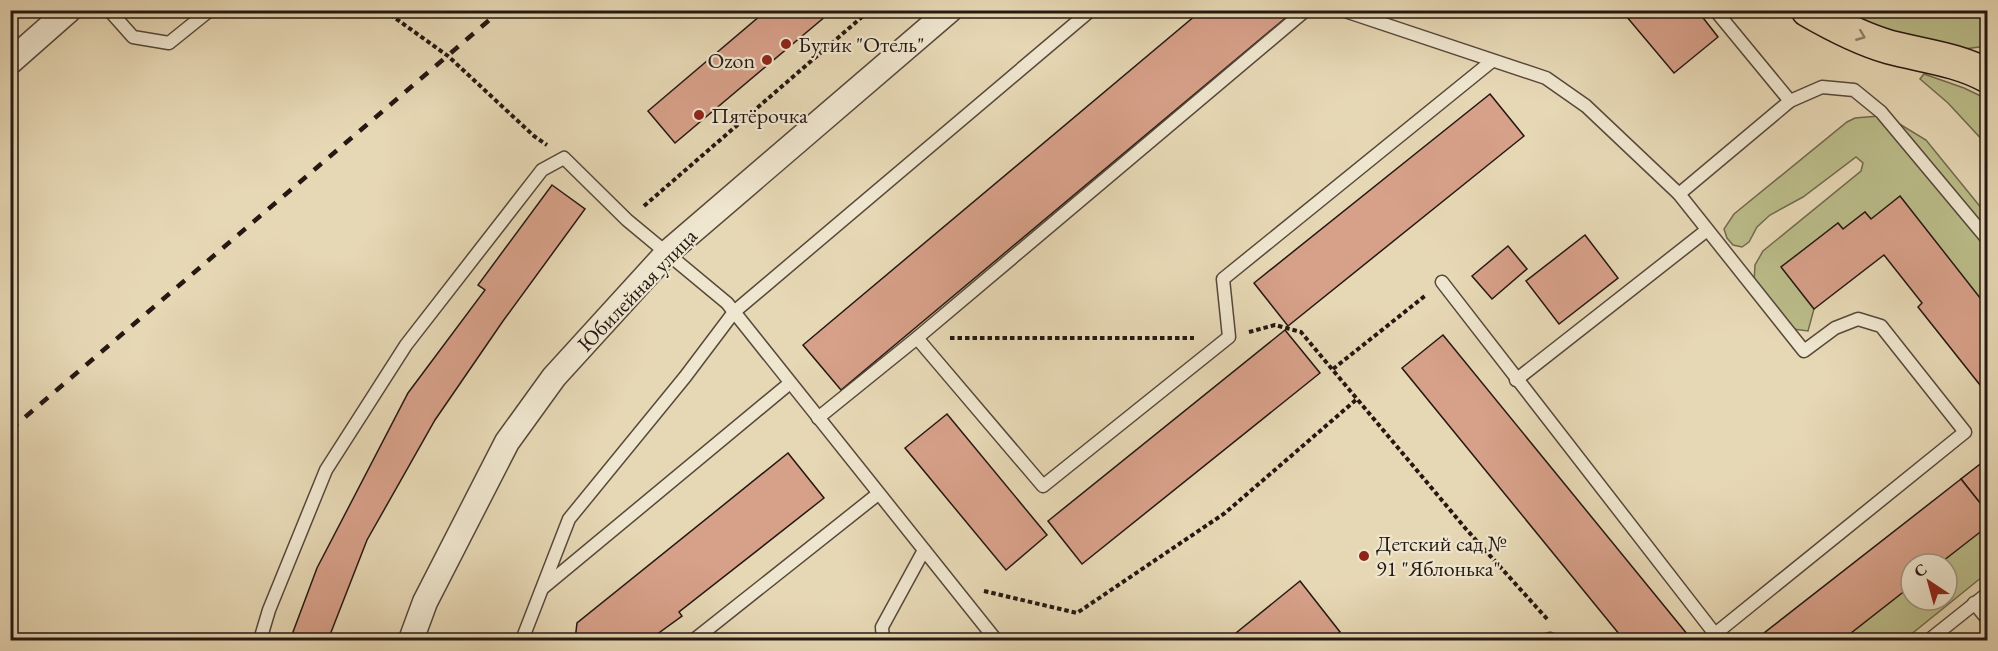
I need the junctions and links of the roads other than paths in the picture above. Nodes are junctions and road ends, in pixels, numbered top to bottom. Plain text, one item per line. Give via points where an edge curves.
1 (69, 10) edge
2 (109, 10) edge
3 (210, 10) edge
4 (950, 10) edge
5 (1091, 10) edge
6 (1306, 10) edge
7 (1342, 10) edge
8 (1715, 10) edge
9 (1808, 10) edge
10 (1492, 61) junction
11 (10, 62) edge
12 (1981, 67) edge
13 (1790, 101) junction
14 (1679, 194) junction
15 (1707, 230) junction
16 (1988, 240) edge
17 (668, 252) junction
18 (1442, 282) road end
19 (734, 312) junction
20 (917, 338) junction
21 (1516, 380) junction
22 (790, 383) junction
23 (818, 418) junction
24 (878, 494) junction
25 (924, 550) junction
26 (542, 588) junction
27 (1988, 593) edge
28 (1974, 603) junction
29 (1988, 620) edge
30 (1717, 637) edge
31 (260, 640) edge
32 (411, 640) edge
33 (522, 640) edge
34 (694, 640) edge
35 (883, 640) edge
36 (996, 640) edge
37 (1929, 640) edge

1 - 11 street
2 - 3 lane via 133,37 169,43
4 - 17 street, Юбилейная улица
5 - 19 lane
6 - 20 lane
7 - 10 lane
8 - 13 lane
9 -> 12 main road via 1887,46
10 - 14 lane via 1546,78 1578,100
10 - 20 lane via 1223,279 1229,338 1043,486
13 - 14 lane
13 - 16 lane via 1822,87 1854,90 1881,112
14 - 15 lane
15 - 21 lane
15 - 30 lane via 1804,351 1835,328 1858,319 1881,326 1965,432
17 - 19 lane
17 - 31 lane via 627,220 564,158 542,170 406,345 326,470
17 - 32 street, Юбилейная улица via 554,377 507,442 425,602
18 - 21 lane
19 - 22 lane
19 - 26 lane via 569,519
20 - 23 lane
21 - 30 lane
22 - 23 lane
22 - 26 lane
23 - 24 lane
24 - 25 lane
24 - 34 lane
25 - 35 lane via 882,627
25 - 36 lane
26 - 33 lane
27 - 28 lane
28 - 29 lane
28 - 37 lane

